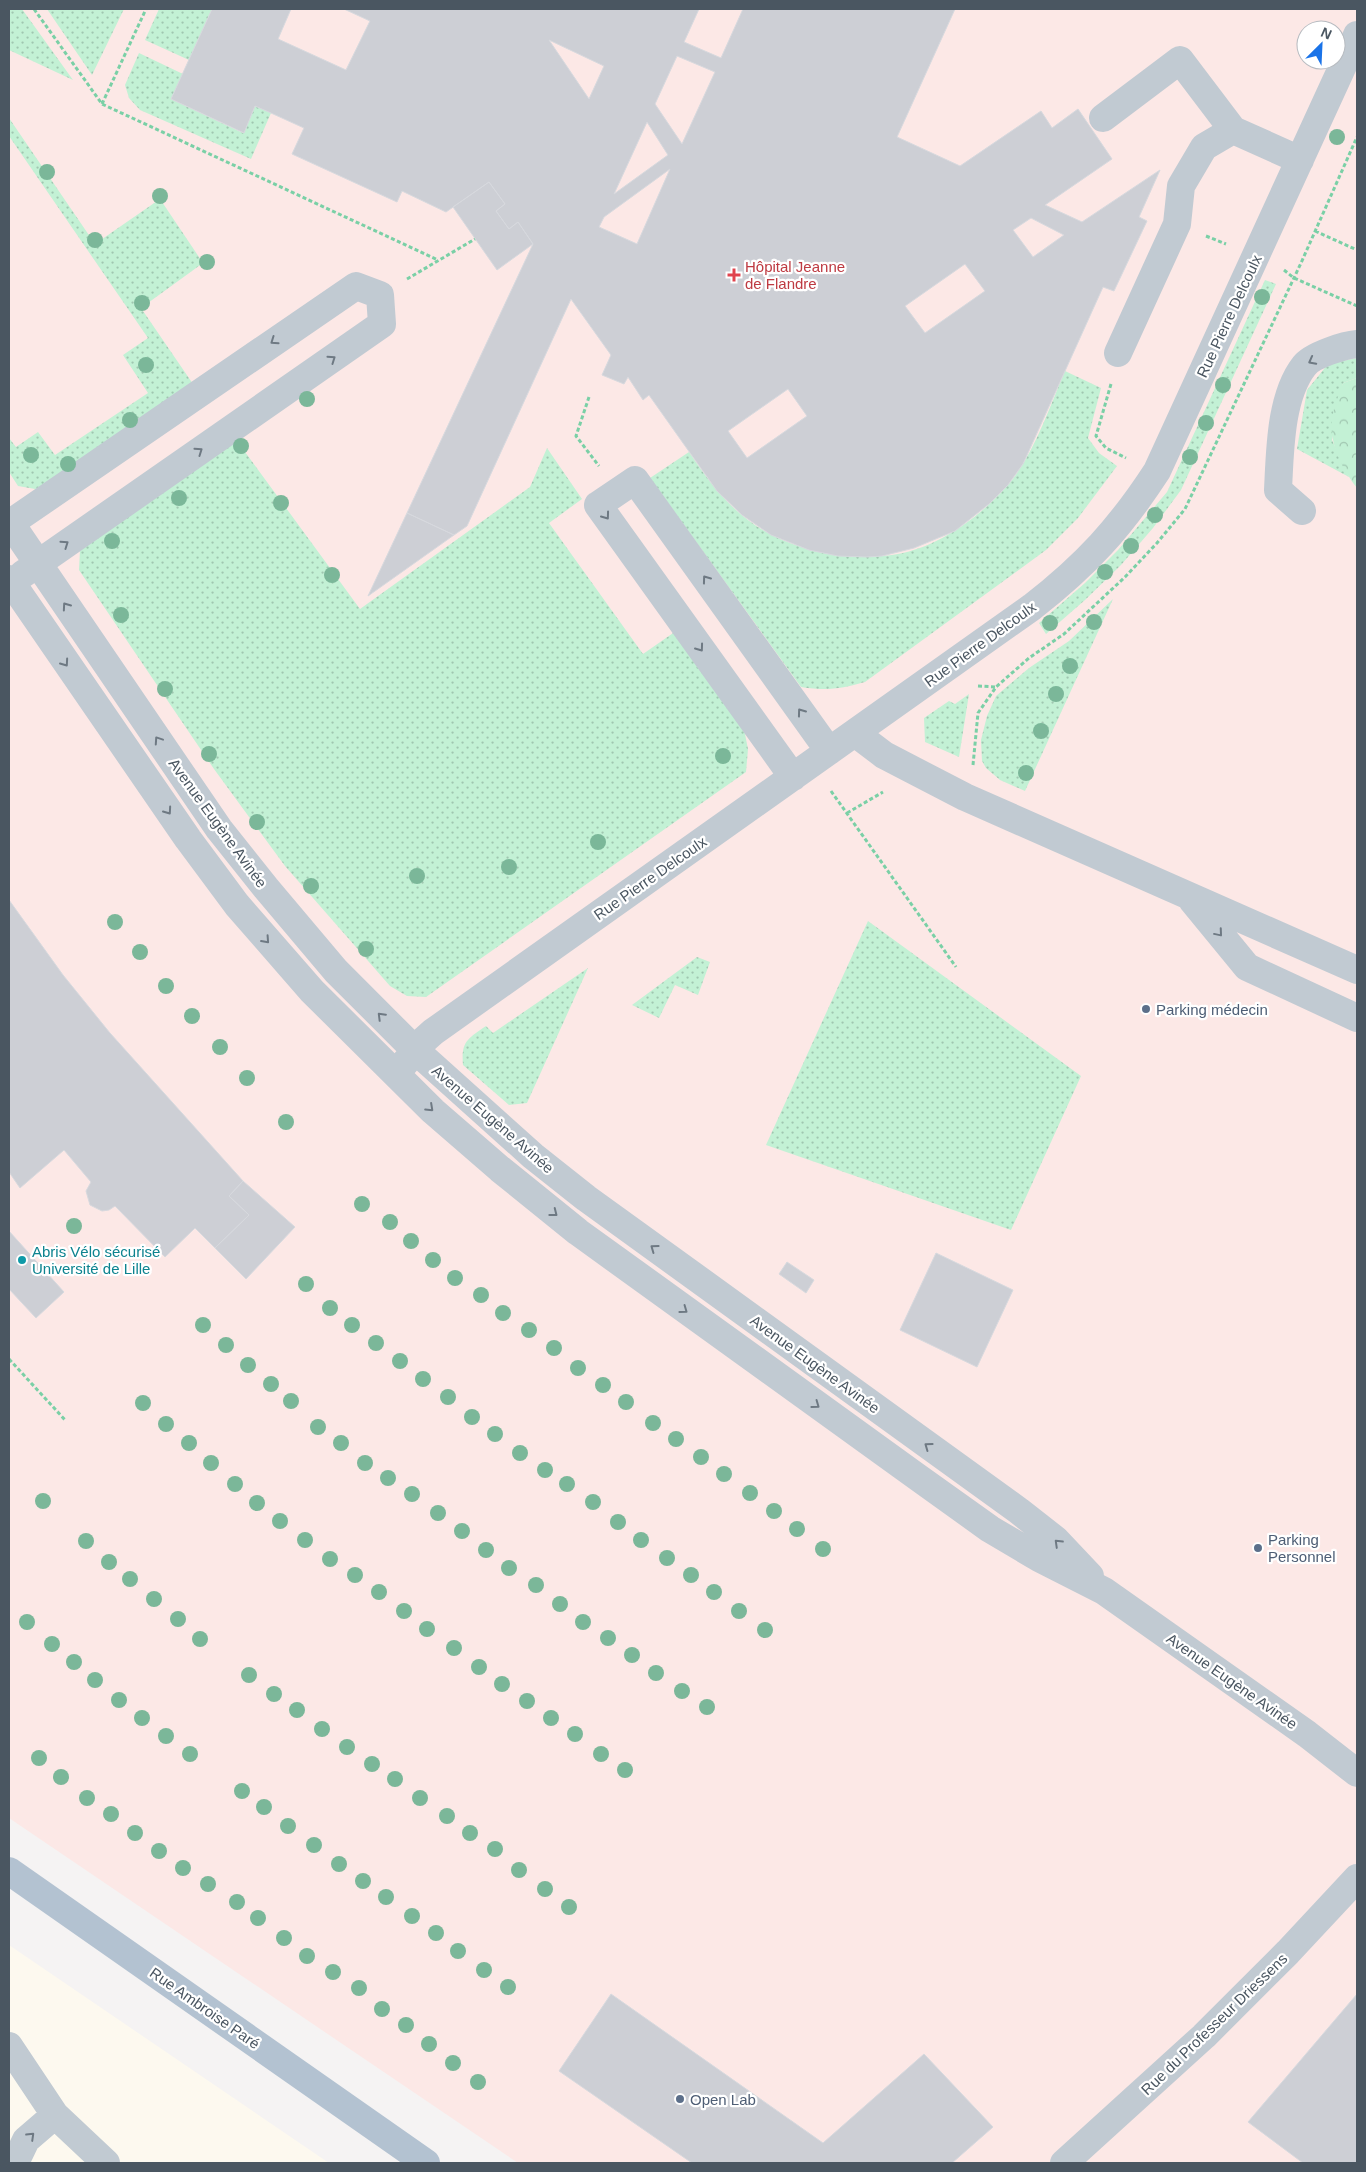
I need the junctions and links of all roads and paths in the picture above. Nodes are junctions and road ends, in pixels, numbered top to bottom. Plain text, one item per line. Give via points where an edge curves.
1 (34, 9) edge
2 (146, 9) edge
3 (1357, 35) edge
4 (102, 104) junction
5 (1102, 118) dead end
6 (1233, 130) junction
7 (1300, 160) junction
8 (1315, 231) dead end
9 (1357, 250) edge
10 (439, 260) dead end
11 (1357, 344) edge
12 (1118, 353) dead end
13 (1107, 401) dead end
14 (1157, 470) junction
15 (1302, 511) dead end
16 (9, 523) edge
17 (37, 564) junction
18 (10, 580) edge
19 (855, 733) junction
20 (829, 751) junction
21 (793, 777) junction
22 (1188, 895) junction
23 (1357, 970) edge
24 (1357, 1018) edge
25 (415, 1050) junction
26 (395, 1074) junction
27 (9, 1359) edge
28 (66, 1421) dead end
29 (1104, 1591) junction
30 (1357, 1773) edge
31 (9, 1871) edge
32 (1357, 1878) edge
33 (9, 2046) edge
34 (55, 2115) junction
35 (402, 2145) junction
36 (15, 2163) edge
37 (106, 2163) edge
38 (426, 2163) edge
39 (435, 2163) edge
40 (1064, 2163) edge

1 - 4 path
2 - 4 path
3 - 7 street, Rue Pierre Delcoulx
4 - 10 path
5 - 6 street via 1180,60
6 - 7 street
6 - 12 street via 1204,147 1181,186 1177,224
7 - 14 street, Rue Pierre Delcoulx
8 - 9 path
11 -> 15 street via 1341,346 1305,364 1282,422 1278,490
13 - 14 path via 1096,436 1106,448
14 - 19 street, Rue Pierre Delcoulx via 1111,536 1076,572
16 - 17 street, Avenue Eugène Avinée
17 -> 16 street via 382,324 380,294 356,286
17 - 18 street
25 -> 17 street, Avenue Eugène Avinée via 336,971 219,828
18 -> 26 street, Avenue Eugène Avinée via 226,891 312,991
19 - 20 street, Rue Pierre Delcoulx
19 - 22 street via 884,756 956,793
20 - 21 street, Rue Pierre Delcoulx
20 -> 21 street via 635,480 598,505
21 - 25 street, Rue Pierre Delcoulx via 433,1032
22 - 23 street
22 -> 24 street via 1247,967
25 - 26 street, Rue Pierre Delcoulx
29 -> 25 street, Avenue Eugène Avinée via 1056,1540 1019,1511 558,1176
26 -> 29 street, Avenue Eugène Avinée via 506,1175 635,1274 990,1529 1038,1558
27 - 28 path
29 - 30 street, Avenue Eugène Avinée
31 - 35 main road, Rue Ambroise Paré
32 - 40 street, Rue du Professeur Driessens via 1204,2036
33 - 34 street
36 -> 34 street via 26,2140
34 - 37 street
35 - 38 main road, Rue Ambroise Paré
35 - 39 main road, Rue Ambroise Paré

